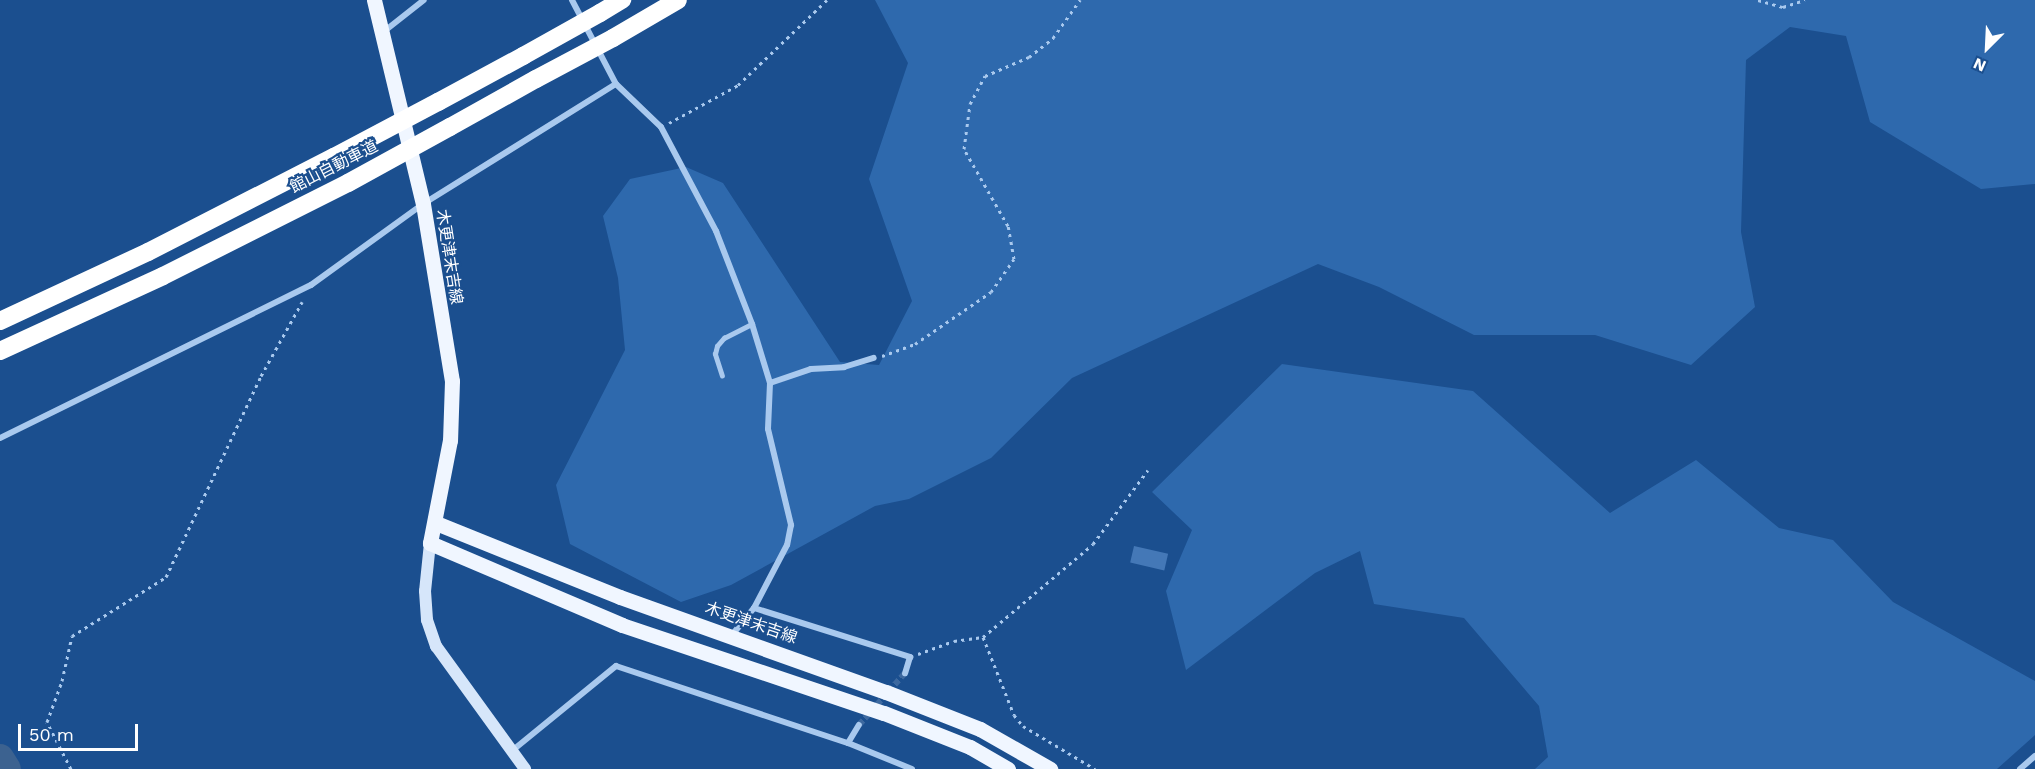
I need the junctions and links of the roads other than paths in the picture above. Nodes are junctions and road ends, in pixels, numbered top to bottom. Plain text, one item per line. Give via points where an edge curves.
1 (374, 0) edge
2 (424, 0) edge
3 (572, 0) edge
4 (622, 0) edge
5 (678, 0) edge
6 (382, 33) junction
7 (616, 84) junction
8 (423, 204) junction
9 (0, 321) edge
10 (752, 324) junction
11 (0, 351) edge
12 (874, 358) road end
13 (722, 376) dead end
14 (770, 383) junction
15 (0, 438) edge
16 (436, 523) junction
17 (430, 543) junction
18 (754, 608) junction
19 (732, 635) junction
20 (905, 673) dead end
21 (859, 724) tunnel mouth
22 (848, 743) junction
23 (513, 750) junction
24 (2035, 756) edge
25 (525, 769) edge
26 (912, 769) edge
27 (1008, 769) edge
28 (1050, 769) edge
29 (2020, 769) edge

1 - 6 main road, 木更津末吉線
2 - 6 street
3 - 7 street
4 - 9 highway, 館山自動車道, bridge via 334,158
5 - 11 highway, 館山自動車道, bridge via 348,183 163,276
6 - 8 main road, 木更津末吉線
7 - 8 street
7 - 10 street via 661,127 716,231
8 - 15 street via 311,285
8 - 16 main road, 木更津末吉線 via 452,381 450,440
10 - 13 lane via 724,338 717,346 715,354
10 - 14 street
12 - 14 street via 844,367 811,369
14 - 18 street via 768,429 791,525 787,545
16 - 17 main road, 木更津末吉線
16 - 19 main road, 木更津末吉線 via 620,597
17 - 23 street via 425,591 427,620 436,646
17 - 27 main road via 622,625 884,713 970,747
18 - 19 street
18 - 20 street via 910,657
19 - 28 main road, 木更津末吉線 via 980,729
21 - 22 street
22 - 23 street via 616,666
22 - 26 street
23 - 25 street
24 - 29 street

